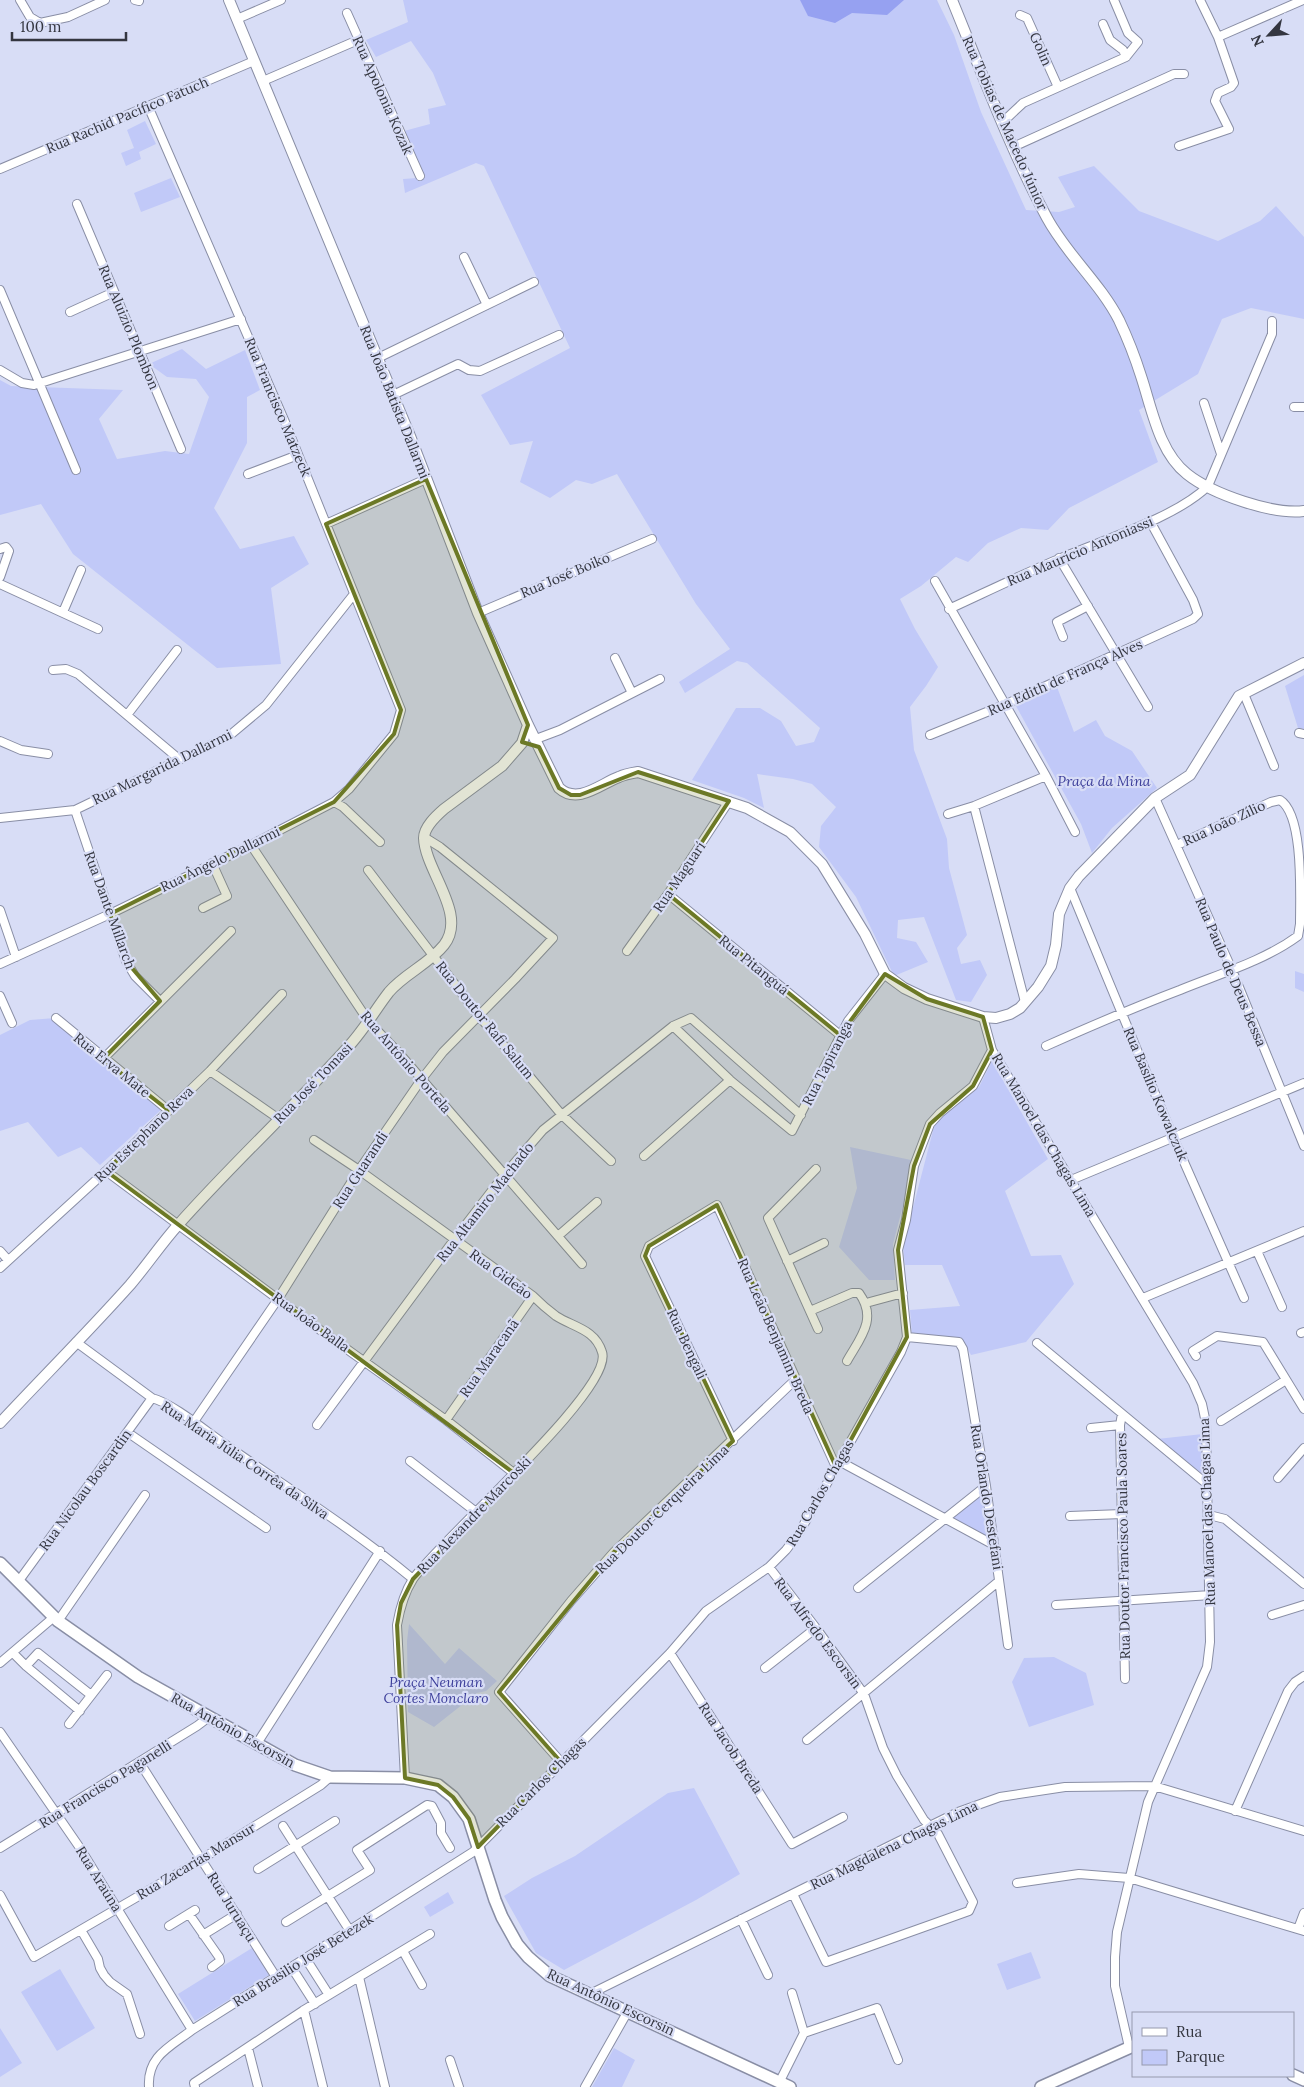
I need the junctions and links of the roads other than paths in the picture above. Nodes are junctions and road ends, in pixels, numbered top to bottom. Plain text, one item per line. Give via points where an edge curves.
1 (20, 0) edge
2 (105, 0) edge
3 (229, 0) edge
4 (281, 0) edge
5 (952, 0) edge
6 (1114, 0) edge
7 (1200, 0) edge
8 (1304, 0) edge
9 (347, 13) dead end
10 (1020, 15) dead end
11 (237, 19) junction
12 (1103, 24) dead end
13 (1218, 37) junction
14 (358, 40) junction
15 (1126, 57) junction
16 (254, 61) junction
17 (1184, 74) dead end
18 (263, 81) junction
19 (1058, 87) junction
20 (148, 106) junction
21 (1002, 121) junction
22 (1179, 146) dead end
23 (1013, 147) junction
24 (0, 170) edge
25 (420, 176) dead end
26 (77, 204) dead end
27 (464, 257) dead end
28 (534, 282) dead end
29 (0, 290) edge
30 (114, 292) junction
31 (487, 305) junction
32 (70, 312) dead end
33 (241, 319) junction
34 (1272, 321) dead end
35 (559, 335) dead end
36 (140, 353) junction
37 (378, 358) junction
38 (0, 370) edge
39 (40, 384) junction
40 (393, 395) junction
41 (1204, 403) dead end
42 (1294, 407) dead end
43 (1304, 407) edge
44 (181, 449) dead end
45 (1221, 454) junction
46 (298, 455) junction
47 (76, 470) dead end
48 (248, 474) dead end
49 (426, 479) junction
50 (1208, 486) junction
51 (1304, 511) edge
52 (1150, 521) junction
53 (326, 524) junction
54 (652, 539) dead end
55 (0, 549) edge
56 (1059, 558) junction
57 (81, 570) dead end
58 (0, 577) edge
59 (935, 582) dead end
60 (0, 584) edge
61 (354, 594) junction
62 (1088, 606) junction
63 (949, 609) junction
64 (63, 612) junction
65 (478, 613) junction
66 (98, 628) dead end
67 (1063, 637) dead end
68 (177, 650) dead end
69 (1117, 653) junction
70 (615, 658) dead end
71 (1304, 663) edge
72 (53, 670) dead end
73 (660, 679) dead end
74 (632, 693) junction
75 (1244, 694) junction
76 (1004, 705) junction
77 (1148, 707) dead end
78 (401, 710) joint
79 (127, 716) junction
80 (528, 725) junction
81 (930, 735) dead end
82 (0, 741) edge
83 (537, 743) junction
84 (522, 744) junction
85 (48, 754) dead end
86 (178, 760) junction
87 (1274, 766) dead end
88 (1046, 776) junction
89 (1155, 798) junction
90 (729, 801) junction
91 (334, 802) junction
92 (974, 806) junction
93 (75, 810) junction
94 (948, 814) dead end
95 (0, 818) edge
96 (1075, 832) dead end
97 (424, 838) junction
98 (380, 842) dead end
99 (250, 845) junction
100 (1177, 845) junction
101 (212, 863) junction
102 (368, 870) dead end
103 (1070, 888) junction
104 (668, 894) junction
105 (203, 908) dead end
106 (0, 910) edge
107 (110, 914) junction
108 (231, 931) dead end
109 (627, 951) dead end
110 (16, 956) junction
111 (434, 956) junction
112 (0, 964) edge
113 (1232, 970) junction
114 (885, 974) junction
115 (282, 994) dead end
116 (0, 996) edge
117 (160, 1001) junction
118 (1025, 1002) junction
119 (1122, 1012) junction
120 (479, 1016) junction
121 (983, 1017) junction
122 (56, 1018) dead end
123 (369, 1022) junction
124 (12, 1023) dead end
125 (674, 1026) junction
126 (840, 1035) junction
127 (1046, 1046) dead end
128 (992, 1050) junction
129 (103, 1058) junction
130 (210, 1071) junction
131 (421, 1080) junction
132 (730, 1080) junction
133 (1304, 1083) edge
134 (1281, 1092) junction
135 (168, 1110) junction
136 (561, 1114) junction
137 (800, 1115) junction
138 (279, 1118) junction
139 (1173, 1137) junction
140 (314, 1140) dead end
141 (1304, 1146) edge
142 (644, 1156) dead end
143 (611, 1161) dead end
144 (816, 1169) dead end
145 (359, 1170) junction
146 (106, 1171) junction
147 (504, 1175) junction
148 (1071, 1180) junction
149 (597, 1202) dead end
150 (717, 1205) joint
151 (178, 1225) junction
152 (1304, 1231) edge
153 (558, 1236) junction
154 (454, 1240) junction
155 (824, 1243) dead end
156 (1257, 1251) junction
157 (0, 1252) edge
158 (8, 1260) junction
159 (788, 1261) junction
160 (1228, 1263) junction
161 (582, 1264) dead end
162 (0, 1268) edge
163 (903, 1293) junction
164 (533, 1296) junction
165 (278, 1298) junction
166 (1143, 1298) junction
167 (1244, 1298) dead end
168 (866, 1303) junction
169 (1282, 1307) dead end
170 (810, 1311) junction
171 (818, 1329) dead end
172 (592, 1335) joint
173 (907, 1337) junction
174 (76, 1342) junction
175 (1037, 1343) dead end
176 (1196, 1356) dead end
177 (365, 1361) junction
178 (847, 1361) dead end
179 (795, 1380) junction
180 (1286, 1380) junction
181 (152, 1398) junction
182 (1304, 1409) edge
183 (1122, 1414) junction
184 (446, 1420) junction
185 (1221, 1421) dead end
186 (0, 1423) edge
187 (193, 1423) junction
188 (317, 1425) dead end
189 (1120, 1425) junction
190 (1091, 1428) dead end
191 (127, 1432) junction
192 (733, 1441) junction
193 (1304, 1448) edge
194 (410, 1461) dead end
195 (837, 1464) junction
196 (515, 1474) junction
197 (1278, 1478) dead end
198 (1208, 1485) junction
199 (986, 1486) junction
200 (145, 1495) dead end
201 (476, 1512) junction
202 (1122, 1514) junction
203 (1209, 1515) junction
204 (1070, 1516) dead end
205 (944, 1518) junction
206 (266, 1528) dead end
207 (994, 1545) junction
208 (380, 1551) junction
209 (0, 1563) edge
210 (769, 1566) junction
211 (413, 1579) junction
212 (999, 1581) junction
213 (18, 1582) junction
214 (1304, 1584) edge
215 (858, 1588) dead end
216 (1211, 1595) junction
217 (1124, 1600) junction
218 (1056, 1605) dead end
219 (1304, 1605) edge
220 (1272, 1615) dead end
221 (56, 1619) junction
222 (816, 1628) junction
223 (1008, 1645) dead end
224 (13, 1653) junction
225 (670, 1653) junction
226 (0, 1663) edge
227 (26, 1666) junction
228 (765, 1668) dead end
229 (107, 1675) dead end
230 (1304, 1676) edge
231 (1125, 1679) dead end
232 (864, 1694) junction
233 (91, 1695) junction
234 (80, 1711) junction
235 (209, 1717) junction
236 (69, 1724) dead end
237 (0, 1732) edge
238 (807, 1740) dead end
239 (256, 1745) junction
240 (561, 1762) junction
241 (140, 1763) junction
242 (330, 1777) junction
243 (405, 1778) junction
244 (1154, 1786) junction
245 (1235, 1811) junction
246 (57, 1814) junction
247 (843, 1817) dead end
248 (336, 1821) dead end
249 (283, 1826) dead end
250 (931, 1826) junction
251 (1304, 1831) edge
252 (296, 1846) junction
253 (478, 1847) junction
254 (0, 1848) edge
255 (450, 1848) dead end
256 (202, 1859) junction
257 (258, 1869) dead end
258 (1129, 1878) junction
259 (1017, 1883) dead end
260 (793, 1894) junction
261 (0, 1895) edge
262 (328, 1896) junction
263 (117, 1908) junction
264 (1304, 1913) edge
265 (237, 1914) junction
266 (741, 1919) junction
267 (286, 1922) dead end
268 (169, 1926) dead end
269 (81, 1930) junction
270 (1301, 1930) edge
271 (350, 1931) junction
272 (430, 1934) dead end
273 (203, 1935) junction
274 (402, 1951) junction
275 (306, 1958) junction
276 (212, 1966) dead end
277 (292, 1968) junction
278 (768, 1975) dead end
279 (276, 1977) junction
280 (359, 1977) junction
281 (422, 1985) dead end
282 (792, 1993) dead end
283 (590, 1994) junction
284 (329, 1995) junction
285 (315, 2004) junction
286 (304, 2010) junction
287 (628, 2010) junction
288 (192, 2030) junction
289 (804, 2033) junction
290 (140, 2034) dead end
291 (1131, 2047) edge
292 (248, 2048) junction
293 (450, 2060) dead end
294 (898, 2060) dead end
295 (780, 2081) junction
296 (149, 2087) edge
297 (195, 2087) edge
298 (258, 2087) edge
299 (323, 2087) edge
300 (385, 2087) edge
301 (459, 2087) edge
302 (585, 2087) edge
303 (790, 2087) edge
304 (1041, 2087) edge

1 - 2 street via 30,16 40,22 68,17
3 - 11 street, Rua João Batista Dallarmi
4 - 11 street
5 - 21 street, Rua Tobias de Macedo Júnior
6 - 15 street via 1128,33 1138,42
7 - 13 street
8 - 13 street
9 - 14 street, Rua Apolonia Kozak
10 - 19 street, Golin via 1027,18
11 - 16 street, Rua João Batista Dallarmi
12 - 15 street via 1110,40 1123,50
13 - 22 street via 1234,83 1218,93 1215,101 1229,129
14 - 18 street
14 - 25 street, Rua Apolonia Kozak
15 - 19 street
16 - 18 street, Rua João Batista Dallarmi
16 - 20 street, Rua Rachid Pacífico Fatuch
17 - 23 street via 1174,74
18 - 37 street, Rua João Batista Dallarmi
19 - 21 street via 1023,103
20 - 24 street, Rua Rachid Pacífico Fatuch
20 - 33 street, Rua Francisco Matzeck
21 - 23 street, Rua Tobias de Macedo Júnior
23 - 50 street, Rua Tobias de Macedo Júnior via 1048,220 1115,313 1130,342 1162,440 1187,474
26 - 30 street, Rua Aluizio Plombon
27 - 31 street
28 - 31 street
29 - 39 street
30 - 32 street
30 - 36 street, Rua Aluizio Plombon
31 - 37 street
33 - 36 street
33 - 46 street, Rua Francisco Matzeck
34 - 45 street via 1272,334
35 - 40 street via 480,371 458,364
36 - 39 street
36 - 44 street, Rua Aluizio Plombon
37 - 40 street, Rua João Batista Dallarmi
38 - 39 street via 22,383
39 - 47 street
40 - 49 street, Rua João Batista Dallarmi
41 - 45 street
42 - 43 street
45 - 50 street
46 - 48 street
46 - 53 street, Rua Francisco Matzeck
49 - 53 street
49 - 65 street, Rua João Batista Dallarmi
50 - 51 street, Rua Tobias de Macedo Júnior via 1277,511
50 - 52 street, Rua Maurício Antoniassi via 1196,498
52 - 56 street, Rua Maurício Antoniassi
52 - 69 street, Rua Edith de França Alves via 1194,600 1198,614
53 - 61 street, Rua Francisco Matzeck
54 - 65 street, Rua José Boiko
55 - 58 street via 6,547 9,551
56 - 62 street
56 - 63 street, Rua Maurício Antoniassi
57 - 64 street
59 - 63 street
60 - 64 street
61 - 78 street, Rua Francisco Matzeck
61 - 86 street, Rua Margarida Dallarmi via 266,705 229,736
62 - 67 street via 1057,622
62 - 69 street
63 - 76 street
64 - 66 street
65 - 80 street, Rua João Batista Dallarmi
68 - 79 street
69 - 76 street, Rua Edith de França Alves
69 - 77 street
70 - 74 street
71 - 75 street
72 - 79 street via 66,669 78,674
73 - 74 street
74 - 83 street
75 - 87 street
75 - 89 street via 1239,696 1223,720 1190,775
76 - 81 street, Rua Edith de França Alves
76 - 88 street
78 - 91 street, Rua Ângelo Dallarmi via 394,734 349,789
79 - 86 street
80 - 83 street, Rua João Batista Dallarmi
80 - 84 street
82 - 85 street via 21,750
83 - 84 street
83 - 90 street, Rua João Batista Dallarmi via 559,788 571,795 580,795 620,776 638,772
84 - 97 street via 502,766 436,816
86 - 93 street, Rua Margarida Dallarmi
88 - 92 street
88 - 96 street
89 - 100 street, Rua Paulo de Deus Bessa
89 - 103 street
90 - 104 street, Rua Maguarí
90 - 114 street via 790,832 822,864 865,934
91 - 98 street
91 - 99 street, Rua Ângelo Dallarmi
92 - 94 street
92 - 118 street
93 - 95 street, Rua Margarida Dallarmi
93 - 107 street, Rua Dante Millarch
97 - 111 street, Rua José Tomasi via 451,920 451,931 445,944
97 - 120 street, Rua Guarandi via 440,847 553,938
99 - 101 street, Rua Ângelo Dallarmi
99 - 123 street, Rua Antônio Portela
100 - 113 street, Rua Paulo de Deus Bessa
100 - 113 street, Rua João Zílio via 1280,800 1285,802 1295,822 1300,839 1298,936
101 - 105 street via 227,896
101 - 107 street, Rua Ângelo Dallarmi
102 - 111 street, Rua Doutor Rafi Salum
103 - 118 street via 1059,914 1051,966
103 - 119 street, Rua Basílio Kowalczuk
104 - 109 street, Rua Maguarí
104 - 126 street, Rua Pitanguá
106 - 110 street
107 - 110 street, Rua Ângelo Dallarmi
107 - 117 street, Rua Dante Millarch via 126,961 135,976
108 - 117 street
110 - 112 street, Rua Ângelo Dallarmi
111 - 120 street, Rua Doutor Rafi Salum
111 - 123 street, Rua José Tomasi via 390,990
113 - 119 street
113 - 134 street, Rua Paulo de Deus Bessa
114 - 121 street via 927,999
114 - 126 street, Rua Tapiranga
115 - 130 street, Rua Estephano Reva
116 - 124 street
117 - 129 street
118 - 121 street via 1010,1014
119 - 127 street
119 - 139 street, Rua Basílio Kowalczuk
120 - 131 street, Rua Guarandi via 443,1052
120 - 136 street, Rua Doutor Rafi Salum
121 - 128 street, Rua Manoel das Chagas Lima
122 - 129 street, Rua Erva Mate
123 - 131 street, Rua Antônio Portela
123 - 138 street, Rua José Tomasi
125 - 132 street
125 - 136 street, Rua Altamiro Machado
125 - 137 street, Rua Altamiro Machado via 691,1018
126 - 137 street, Rua Tapiranga
128 - 148 street, Rua Manoel das Chagas Lima
128 - 163 street, Rua Carlos Chagas via 973,1086 930,1124 920,1149 898,1250
129 - 135 street, Rua Erva Mate
130 - 135 street, Rua Estephano Reva
130 - 138 street
131 - 145 street, Rua Guarandi
131 - 147 street, Rua Antônio Portela
132 - 137 street, Rua Tapiranga via 792,1131
132 - 142 street
133 - 134 street
134 - 139 street
134 - 141 street, Rua Paulo de Deus Bessa
135 - 146 street, Rua Estephano Reva
136 - 143 street, Rua Doutor Rafi Salum
136 - 147 street, Rua Altamiro Machado
138 - 151 street, Rua José Tomasi
139 - 148 street
139 - 160 street, Rua Basílio Kowalczuk
140 - 145 street, Rua Gideão
144 - 159 street via 768,1218
145 - 154 street, Rua Gideão
145 - 165 street, Rua Guarandi
146 - 151 street, Rua João Balla
146 - 158 street, Rua Estephano Reva
147 - 153 street, Rua Antônio Portela
147 - 154 street, Rua Altamiro Machado
148 - 166 street, Rua Manoel das Chagas Lima
149 - 153 street
150 - 179 street, Rua Leão Benjamim Breda
150 - 192 street, Rua Bengali via 649,1246 645,1256
151 - 165 street, Rua João Balla
151 - 174 street, Rua José Tomasi via 130,1284
152 - 156 street
153 - 161 street, Rua Antônio Portela
154 - 164 street, Rua Gideão
154 - 177 street, Rua Altamiro Machado
155 - 159 street
156 - 160 street
156 - 169 street
157 - 158 street
158 - 162 street, Rua Estephano Reva
159 - 170 street
160 - 166 street
160 - 167 street, Rua Basílio Kowalczuk
163 - 168 street
163 - 173 street, Rua Carlos Chagas
164 - 172 street, Rua Gideão via 558,1317
164 - 184 street, Rua Maracanã
165 - 177 street, Rua João Balla
165 - 187 street, Rua Guarandi
166 - 198 street, Rua Manoel das Chagas Lima via 1202,1404 1206,1423
168 - 170 street via 859,1293 852,1293
168 - 178 street via 867,1324
170 - 171 street
172 - 196 street, Rua Alexandre Marcoski via 603,1352 603,1365 574,1407
173 - 195 street, Rua Carlos Chagas via 902,1352
173 - 199 street, Rua Orlando Destefani via 959,1342 963,1349
174 - 181 street, Rua Maria Júlia Corrêa da Silva
174 - 186 street, Rua José Tomasi
175 - 183 street
176 - 180 street via 1193,1352 1217,1336 1263,1342
177 - 184 street, Rua João Balla
177 - 188 street, Rua Altamiro Machado
179 - 192 street, Rua Doutor Cerqueira Lima
179 - 195 street, Rua Leão Benjamim Breda
180 - 182 street
180 - 185 street
181 - 187 street, Rua Maria Júlia Corrêa da Silva
181 - 191 street, Rua Nicolau Boscardin
183 - 189 street, Rua Doutor Francisco Paula Soares
183 - 198 street
184 - 196 street, Rua João Balla
187 - 208 street, Rua Maria Júlia Corrêa da Silva
189 - 190 street
189 - 202 street, Rua Doutor Francisco Paula Soares
191 - 206 street
191 - 213 street, Rua Nicolau Boscardin
192 - 240 street, Rua Doutor Cerqueira Lima via 614,1552 500,1692
193 - 197 street
194 - 201 street
195 - 205 street
195 - 210 street, Rua Carlos Chagas via 799,1533
196 - 201 street, Rua Alexandre Marcoski
198 - 203 street, Rua Manoel das Chagas Lima
199 - 205 street
199 - 207 street, Rua Orlando Destefani
200 - 221 street
201 - 211 street, Rua Alexandre Marcoski
202 - 204 street
202 - 217 street, Rua Doutor Francisco Paula Soares
203 - 214 street via 1225,1519
203 - 216 street, Rua Manoel das Chagas Lima
205 - 207 street
205 - 215 street
207 - 212 street, Rua Orlando Destefani
208 - 211 street, Rua Maria Júlia Corrêa da Silva
208 - 239 street
209 - 213 main road, Rua Antônio Escorsin
210 - 222 street, Rua Alfredo Escorsin
210 - 225 street, Rua Carlos Chagas via 706,1611
211 - 243 street, Rua Alexandre Marcoski via 400,1604 397,1625
212 - 223 street, Rua Orlando Destefani
212 - 232 street
213 - 221 main road, Rua Antônio Escorsin
216 - 217 street
216 - 244 street, Rua Manoel das Chagas Lima via 1206,1667
217 - 218 street
217 - 231 street, Rua Doutor Francisco Paula Soares
219 - 220 street
221 - 224 street
221 - 235 main road, Rua Antônio Escorsin via 138,1677
222 - 228 street
222 - 232 street, Rua Alfredo Escorsin
224 - 226 street
224 - 227 street
225 - 240 street, Rua Carlos Chagas
225 - 247 street, Rua Jacob Breda via 792,1844
227 - 233 street via 38,1653
227 - 234 street
229 - 233 street
230 - 245 street via 1288,1690
232 - 238 street
232 - 250 street, Rua Alfredo Escorsin via 883,1748 897,1776
233 - 234 street
234 - 236 street
235 - 239 main road, Rua Antônio Escorsin
235 - 241 street, Rua Francisco Paganelli
237 - 246 street, Rua Araúna
239 - 242 main road, Rua Antônio Escorsin via 295,1765
240 - 253 street, Rua Carlos Chagas
241 - 246 street, Rua Francisco Paganelli
241 - 256 street, Rua Juruaçu
242 - 243 main road, Rua Antônio Escorsin
242 - 256 street, Rua Zacarias Mansur
243 - 253 main road, Rua Antônio Escorsin via 438,1785 453,1797 468,1819
244 - 245 street, Rua Magdalena Chagas Lima
244 - 250 street, Rua Magdalena Chagas Lima via 1064,1787 1014,1794 978,1804
244 - 258 street, Rua Manoel das Chagas Lima
245 - 251 street, Rua Magdalena Chagas Lima
246 - 254 street, Rua Francisco Paganelli
246 - 263 street, Rua Araúna
248 - 252 street
249 - 252 street
250 - 260 street, Rua Magdalena Chagas Lima
250 - 260 street, Rua Alfredo Escorsin via 973,1902 969,1911 826,1962
252 - 257 street
252 - 262 street
253 - 271 street, Rua Brasilio José Betezek
253 - 283 main road, Rua Antônio Escorsin via 495,1900 517,1944 550,1976
255 - 262 street via 441,1833 441,1822 432,1806 428,1805 357,1850 370,1870
256 - 263 street, Rua Zacarias Mansur
256 - 265 street, Rua Juruaçu
258 - 259 street via 1079,1874
258 - 270 street
258 - 291 street, Rua Manoel das Chagas Lima via 1117,1932 1115,1986
260 - 266 street, Rua Magdalena Chagas Lima
261 - 269 street, Rua Zacarias Mansur via 34,1958
262 - 267 street
262 - 271 street
263 - 269 street, Rua Zacarias Mansur
263 - 288 street, Rua Araúna
264 - 270 street
265 - 273 street
265 - 279 street, Rua Juruaçu
266 - 278 street
266 - 283 street, Rua Magdalena Chagas Lima
268 - 273 street via 192,1912
269 - 290 street via 104,1974 127,1994
271 - 275 street, Rua Brasilio José Betezek
272 - 274 street
273 - 276 street via 220,1961
274 - 280 street
274 - 281 street
275 - 277 street, Rua Brasilio José Betezek
275 - 284 street
277 - 279 street, Rua Brasilio José Betezek
277 - 285 street
279 - 288 street, Rua Brasilio José Betezek
280 - 284 street
280 - 300 street
282 - 289 street
283 - 287 main road, Rua Antônio Escorsin
284 - 285 street
285 - 286 street
286 - 292 street
286 - 299 street
287 - 295 main road, Rua Antônio Escorsin
287 - 302 street
288 - 296 street, Rua Brasilio José Betezek via 156,2057 148,2076
289 - 294 street via 877,2008
289 - 295 street
291 - 304 main road
292 - 297 street via 194,2083
292 - 298 street
293 - 301 street
295 - 303 main road, Rua Antônio Escorsin

